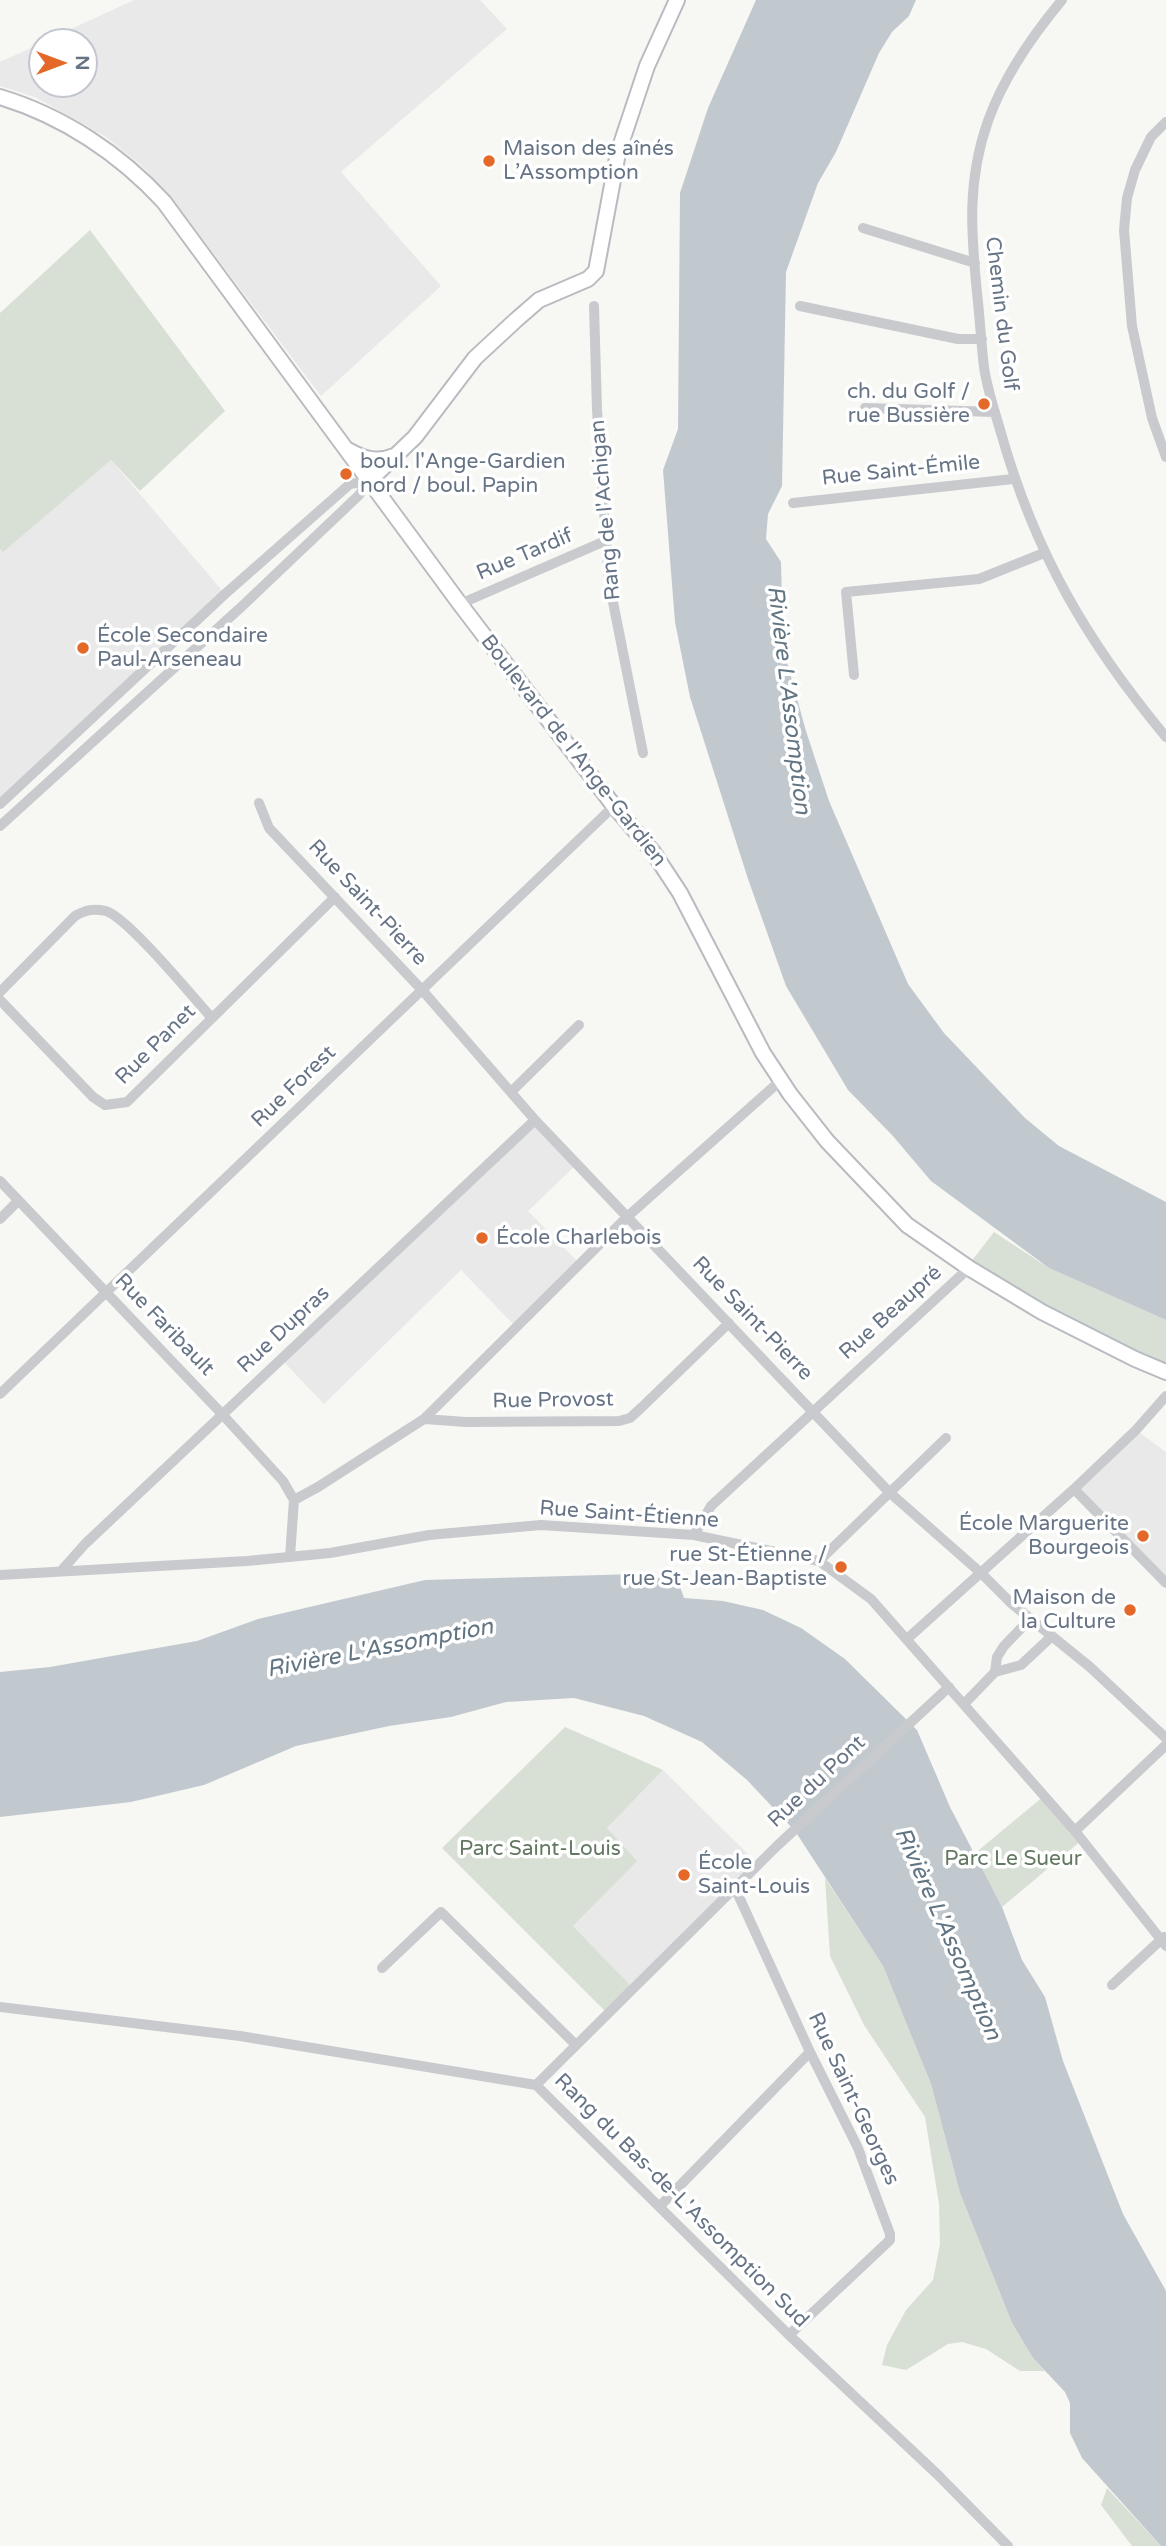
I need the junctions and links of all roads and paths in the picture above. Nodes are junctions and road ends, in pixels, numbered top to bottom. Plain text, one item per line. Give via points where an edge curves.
1 (677, 0) edge
2 (1062, 0) edge
3 (0, 97) edge
4 (1166, 122) edge
5 (863, 228) dead end
6 (975, 263) junction
7 (594, 306) dead end
8 (800, 306) dead end
9 (982, 339) junction
10 (865, 408) dead end
11 (995, 411) junction
12 (345, 448) junction
13 (396, 455) junction
14 (1166, 457) edge
15 (1013, 479) junction
16 (369, 481) junction
17 (793, 503) dead end
18 (386, 504) junction
19 (604, 541) junction
20 (1044, 553) junction
21 (225, 594) junction
22 (460, 604) junction
23 (239, 609) junction
24 (854, 675) dead end
25 (1166, 737) edge
26 (643, 753) dead end
27 (259, 803) dead end
28 (0, 804) edge
29 (614, 806) junction
30 (0, 826) edge
31 (335, 897) junction
32 (423, 991) junction
33 (0, 992) edge
34 (0, 1000) edge
35 (211, 1017) junction
36 (579, 1026) dead end
37 (780, 1081) junction
38 (512, 1091) junction
39 (535, 1119) junction
40 (0, 1181) edge
41 (18, 1201) junction
42 (627, 1217) junction
43 (0, 1219) edge
44 (969, 1268) junction
45 (107, 1293) junction
46 (729, 1323) junction
47 (1166, 1372) edge
48 (0, 1394) edge
49 (1166, 1396) edge
50 (813, 1411) junction
51 (222, 1414) junction
52 (424, 1419) junction
53 (946, 1438) dead end
54 (1074, 1489) junction
55 (889, 1492) junction
56 (294, 1500) junction
57 (694, 1535) junction
58 (290, 1557) junction
59 (819, 1561) junction
60 (61, 1571) junction
61 (981, 1573) junction
62 (0, 1575) edge
63 (1166, 1583) edge
64 (1031, 1618) junction
65 (1052, 1636) junction
66 (906, 1639) junction
67 (995, 1672) junction
68 (949, 1687) junction
69 (964, 1704) junction
70 (1166, 1738) edge
71 (1166, 1745) edge
72 (1075, 1831) junction
73 (735, 1888) junction
74 (1164, 1940) edge
75 (382, 1968) dead end
76 (1112, 1985) dead end
77 (0, 2007) edge
78 (576, 2045) junction
79 (810, 2052) junction
80 (536, 2085) junction
81 (660, 2206) junction
82 (789, 2335) junction
83 (1008, 2546) edge

1 - 13 main road via 647,66 622,140 596,271 539,300 516,320 475,358 423,428
2 - 6 street, Chemin du Golf via 1013,68 988,123 973,186
3 - 12 main road, Boulevard de l'Ange-Gardien via 80,133 146,182
4 - 14 street via 1151,137 1135,170 1124,230 1132,326 1152,418
5 - 6 street
6 - 9 street, Chemin du Golf
7 - 19 street, Rang de l'Achigan
8 - 9 street via 958,339
9 - 11 street, Chemin du Golf
10 - 11 street
11 - 15 street, Chemin du Golf
12 - 13 main road via 370,460
12 - 16 main road, Boulevard de l'Ange-Gardien
13 - 16 main road
13 - 18 main road via 384,484
15 - 17 street, Rue Saint-Émile
15 - 20 street, Chemin du Golf
16 - 18 main road, Boulevard de l'Ange-Gardien
16 - 21 street via 350,484
16 - 23 street
18 - 22 main road, Boulevard de l'Ange-Gardien
19 - 22 street, Rue Tardif
19 - 26 street, Rang de l'Achigan
20 - 24 street via 979,579 846,592
20 - 25 street, Chemin du Golf via 1105,657
21 - 23 street
21 - 28 street
22 - 29 main road, Boulevard de l'Ange-Gardien
23 - 30 street
27 - 31 street, Rue Saint-Pierre via 269,828
29 - 32 street, Rue Forest
29 - 37 main road, Boulevard de l'Ange-Gardien via 680,893
31 - 32 street, Rue Saint-Pierre
31 - 35 street, Rue Panet
32 - 38 street, Rue Saint-Pierre
32 - 45 street, Rue Forest
33 - 35 street via 75,916 94,909 126,924
34 - 35 street, Rue Panet via 105,1105 127,1102
36 - 38 street
37 - 42 street
37 - 44 main road, Boulevard de l'Ange-Gardien via 827,1141 893,1212
38 - 39 street, Rue Saint-Pierre
39 - 42 street, Rue Saint-Pierre
39 - 51 street, Rue Dupras
40 - 41 street, Rue Faribault
41 - 43 street
41 - 45 street, Rue Faribault
42 - 46 street, Rue Saint-Pierre
42 - 52 street
44 - 47 main road, Boulevard de l'Ange-Gardien via 1042,1312
44 - 50 street, Rue Beaupré
45 - 48 street, Rue Forest
45 - 51 street, Rue Faribault
46 - 50 street, Rue Saint-Pierre
46 - 52 street, Rue Provost via 630,1418
49 - 54 street
50 - 55 street, Rue Saint-Pierre
50 - 57 street, Rue Beaupré via 711,1506
51 - 56 street, Rue Faribault via 283,1481
51 - 60 street, Rue Dupras
52 - 56 street
53 - 55 street
54 - 61 street
54 - 63 street
55 - 59 street
55 - 61 street, Rue Saint-Pierre
56 - 58 street
57 - 58 street, Rue Saint-Étienne via 541,1525 429,1535
57 - 59 street, Rue Saint-Étienne
58 - 60 street, Rue Saint-Étienne
59 - 66 street, Rue Saint-Étienne via 872,1599
60 - 62 street, Rue Saint-Étienne
61 - 64 street, Rue Saint-Pierre
61 - 66 street
64 - 65 street, Rue Saint-Pierre
64 - 67 street via 1004,1646
65 - 67 street via 1021,1665
65 - 70 street, Rue Saint-Pierre
66 - 68 street, Rue Saint-Étienne
67 - 69 street
68 - 69 street, Rue Saint-Étienne
68 - 73 street, Rue du Pont
69 - 72 street, Rue Saint-Étienne
71 - 72 street
72 - 74 street, Rue Saint-Étienne
73 - 78 street, Rue du Pont
73 - 79 street, Rue Saint-Georges
74 - 76 street
75 - 78 street via 441,1912
77 - 80 street, Rang du Bas-de-L'Assomption Sud via 240,2036
78 - 80 street, Rue du Pont
79 - 81 street
79 - 82 street, Rue Saint-Georges via 858,2148 890,2240
80 - 81 street, Rang du Bas-de-L'Assomption Sud
81 - 82 street, Rang du Bas-de-L'Assomption Sud
82 - 83 street, Rang du Bas-de-L'Assomption Sud

